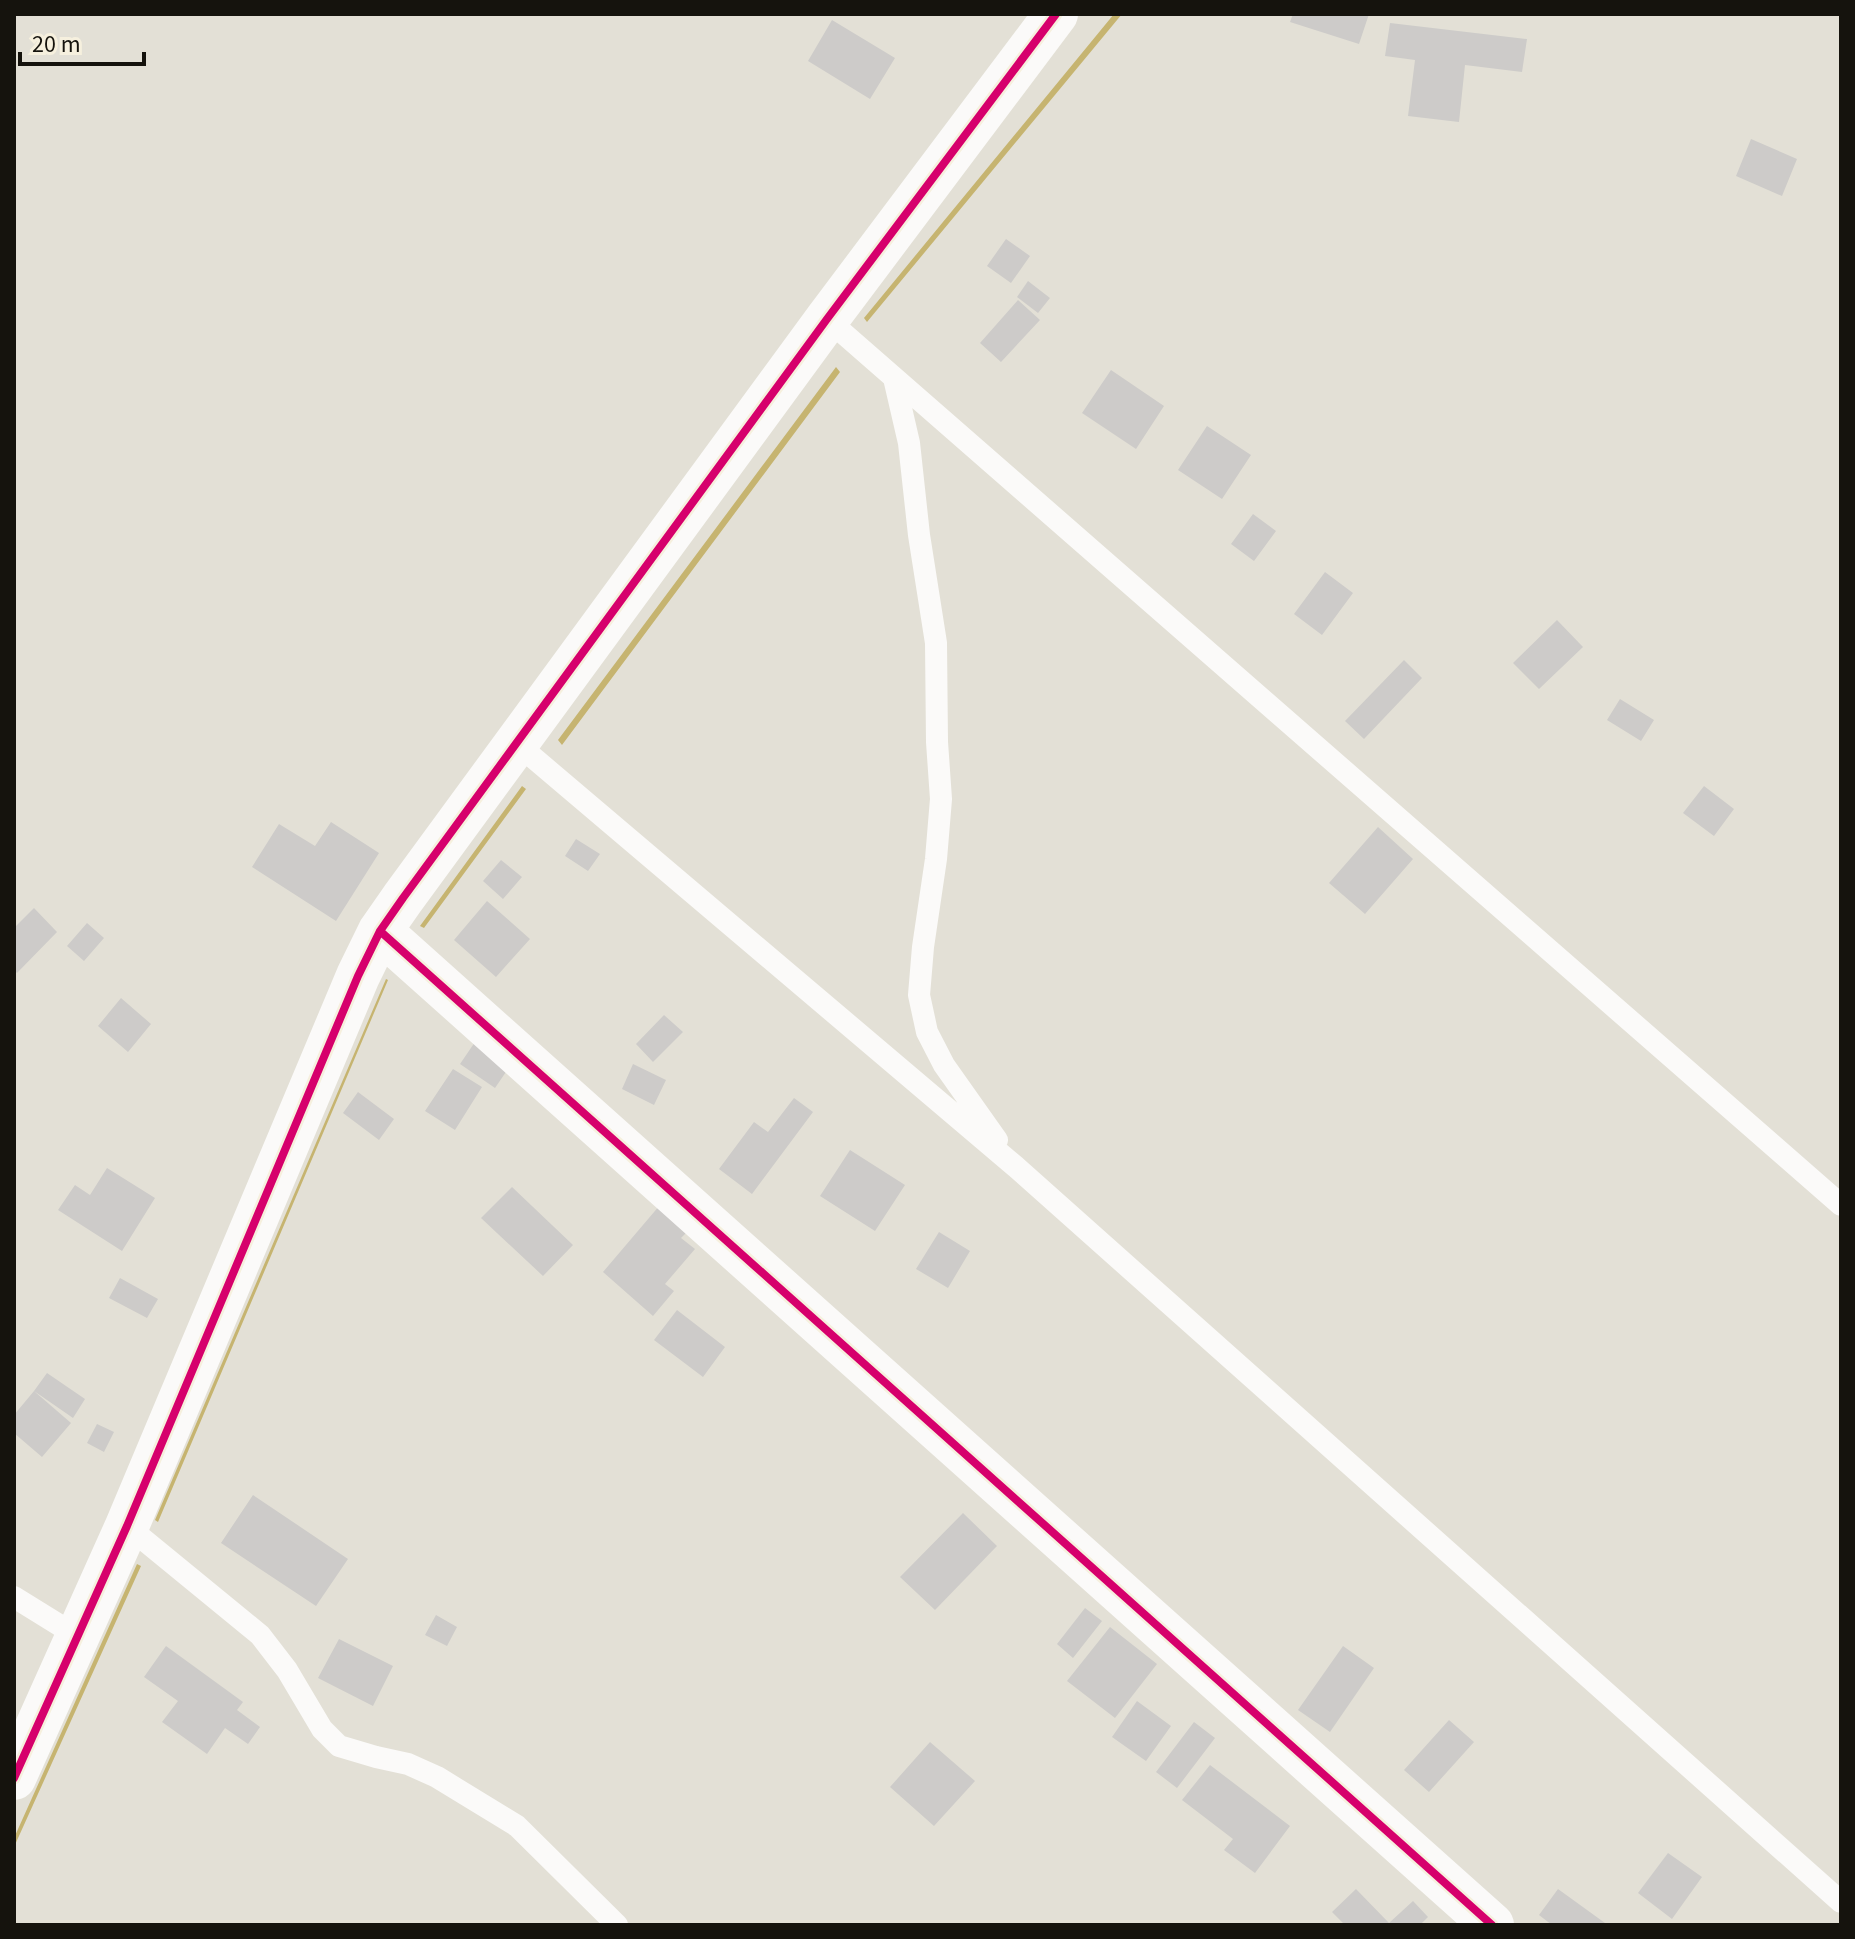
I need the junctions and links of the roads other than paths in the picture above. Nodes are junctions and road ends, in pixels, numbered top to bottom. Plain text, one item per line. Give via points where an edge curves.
1 (1056, 14) edge
2 (827, 319) junction
3 (894, 378) junction
4 (516, 743) junction
5 (380, 931) junction
6 (1016, 1167) junction
7 (1841, 1205) edge
8 (127, 1526) junction
9 (14, 1597) edge
10 (77, 1636) junction
11 (14, 1778) edge
12 (1841, 1902) edge
13 (617, 1925) edge
14 (1492, 1925) edge

1 - 2 street
2 - 3 lane
2 - 4 street
3 - 6 lane via 909,443 936,643 941,799 919,995 927,1032 944,1065
3 - 7 lane
4 - 5 street
4 - 6 lane
5 - 8 street
5 - 14 street
6 - 12 lane
8 - 10 street
8 - 13 lane via 260,1635 339,1746 422,1770 517,1826
9 - 10 lane
10 - 11 street

